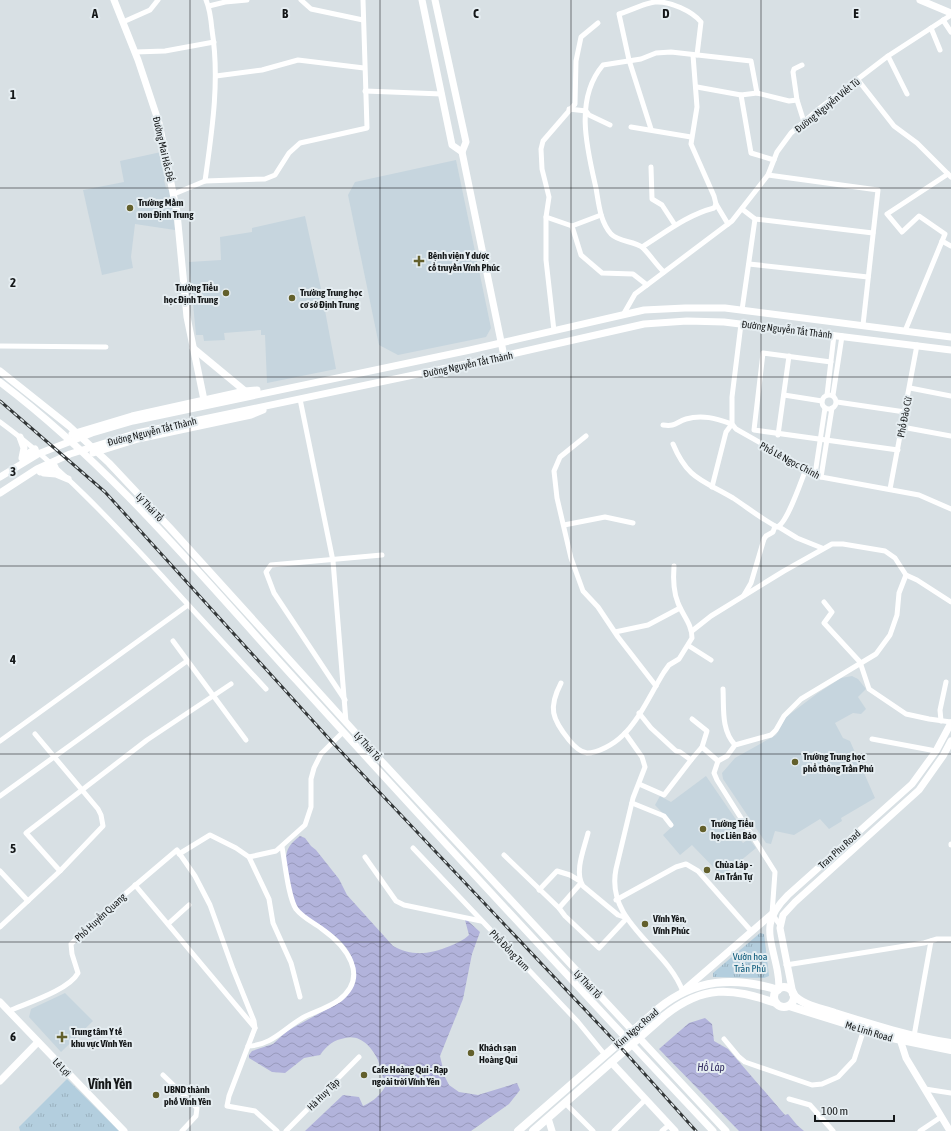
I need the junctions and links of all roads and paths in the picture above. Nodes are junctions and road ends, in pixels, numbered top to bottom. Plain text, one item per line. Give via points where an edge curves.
1 (114, 0) edge
2 (158, 0) edge
3 (206, 0) edge
4 (247, 0) edge
5 (301, 0) edge
6 (363, 0) edge
7 (422, 0) edge
8 (435, 0) edge
9 (920, 0) edge
10 (209, 6) junction
11 (951, 14) edge
12 (363, 20) junction
13 (943, 20) junction
14 (123, 22) junction
15 (598, 23) dead end
16 (931, 28) junction
17 (951, 32) edge
18 (214, 42) junction
19 (940, 50) dead end
20 (135, 52) junction
21 (695, 55) junction
22 (888, 56) junction
23 (629, 60) junction
24 (802, 65) dead end
25 (364, 68) junction
26 (216, 76) junction
27 (858, 80) junction
28 (697, 87) junction
29 (365, 91) junction
30 (757, 93) junction
31 (442, 94) junction
32 (907, 94) dead end
33 (741, 95) junction
34 (797, 100) junction
35 (569, 109) junction
36 (586, 111) junction
37 (804, 122) junction
38 (610, 125) dead end
39 (631, 128) dead end
40 (651, 129) junction
41 (691, 137) junction
42 (462, 152) junction
43 (774, 160) junction
44 (651, 167) dead end
45 (768, 174) junction
46 (950, 175) edge
47 (206, 182) junction
48 (174, 194) junction
49 (716, 204) junction
50 (742, 209) junction
51 (600, 215) junction
52 (546, 218) junction
53 (755, 219) junction
54 (728, 224) junction
55 (675, 225) junction
56 (572, 226) junction
57 (873, 233) junction
58 (942, 241) junction
59 (951, 246) edge
60 (642, 247) junction
61 (749, 264) junction
62 (664, 272) junction
63 (868, 277) junction
64 (647, 285) junction
65 (742, 310) junction
66 (623, 315) junction
67 (840, 322) junction
68 (741, 324) junction
69 (863, 325) junction
70 (621, 328) junction
71 (554, 331) junction
72 (905, 331) junction
73 (838, 335) junction
74 (951, 337) edge
75 (501, 343) junction
76 (917, 345) junction
77 (0, 346) edge
78 (106, 348) dead end
79 (192, 348) junction
80 (951, 350) edge
81 (504, 356) junction
82 (789, 356) junction
83 (433, 357) junction
84 (831, 362) junction
85 (436, 371) junction
86 (0, 372) edge
87 (0, 382) edge
88 (910, 388) junction
89 (281, 389) junction
90 (245, 391) junction
91 (827, 394) junction
92 (784, 395) junction
93 (833, 396) junction
94 (951, 396) edge
95 (300, 399) junction
96 (204, 400) junction
97 (822, 401) junction
98 (284, 402) junction
99 (837, 402) junction
100 (825, 408) junction
101 (832, 408) junction
102 (905, 412) junction
103 (0, 422) edge
104 (65, 423) junction
105 (732, 424) junction
106 (101, 425) junction
107 (663, 425) dead end
108 (902, 427) junction
109 (90, 428) junction
110 (76, 432) junction
111 (778, 435) junction
112 (66, 436) junction
113 (586, 436) dead end
114 (951, 436) edge
115 (20, 437) junction
116 (820, 440) junction
117 (827, 440) junction
118 (119, 444) junction
119 (673, 444) dead end
120 (107, 448) junction
121 (35, 449) junction
122 (898, 450) junction
123 (97, 452) junction
124 (87, 455) junction
125 (22, 458) junction
126 (109, 463) junction
127 (9, 467) junction
128 (55, 467) junction
129 (806, 469) junction
130 (0, 472) edge
131 (40, 473) junction
132 (818, 476) junction
133 (0, 477) edge
134 (68, 479) junction
135 (22, 483) junction
136 (712, 487) junction
137 (890, 489) junction
138 (0, 493) edge
139 (0, 499) edge
140 (951, 509) edge
141 (633, 523) dead end
142 (564, 525) junction
143 (777, 527) junction
144 (822, 548) junction
145 (382, 555) dead end
146 (332, 561) junction
147 (674, 566) dead end
148 (906, 575) junction
149 (743, 596) junction
150 (824, 602) dead end
151 (951, 602) edge
152 (188, 605) junction
153 (680, 608) junction
154 (692, 631) junction
155 (615, 632) junction
156 (173, 641) dead end
157 (688, 646) junction
158 (711, 660) dead end
159 (187, 661) junction
160 (291, 662) junction
161 (860, 662) junction
162 (285, 668) junction
163 (561, 682) dead end
164 (946, 682) dead end
165 (231, 684) dead end
166 (656, 686) junction
167 (266, 689) dead end
168 (723, 689) dead end
169 (213, 696) junction
170 (345, 701) junction
171 (639, 713) junction
172 (692, 719) dead end
173 (941, 721) junction
174 (346, 722) junction
175 (951, 722) edge
176 (344, 732) junction
177 (625, 733) junction
178 (35, 734) dead end
179 (872, 739) dead end
180 (246, 740) dead end
181 (0, 741) edge
182 (951, 741) edge
183 (735, 745) junction
184 (702, 747) junction
185 (936, 751) junction
186 (373, 752) junction
187 (53, 756) junction
188 (367, 758) junction
189 (692, 760) junction
190 (718, 761) junction
191 (639, 784) junction
192 (81, 789) junction
193 (0, 796) edge
194 (632, 803) junction
195 (671, 825) dead end
196 (588, 833) dead end
197 (282, 847) junction
198 (412, 848) dead end
199 (178, 852) junction
200 (504, 855) dead end
201 (248, 857) junction
202 (366, 857) dead end
203 (0, 871) edge
204 (60, 871) junction
205 (580, 882) junction
206 (135, 885) junction
207 (539, 890) junction
208 (616, 900) junction
209 (28, 901) junction
210 (189, 905) dead end
211 (559, 908) junction
212 (772, 914) junction
213 (627, 918) junction
214 (482, 921) junction
215 (168, 924) junction
216 (780, 925) junction
217 (0, 927) edge
218 (752, 932) junction
219 (951, 939) edge
220 (931, 941) junction
221 (786, 965) junction
222 (778, 990) junction
223 (683, 992) junction
224 (793, 994) junction
225 (300, 998) dead end
226 (776, 1003) junction
227 (788, 1006) junction
228 (3, 1007) edge
229 (255, 1028) junction
230 (864, 1029) junction
231 (632, 1031) junction
232 (899, 1036) junction
233 (914, 1036) junction
234 (625, 1037) junction
235 (638, 1038) junction
236 (724, 1039) dead end
237 (38, 1042) junction
238 (632, 1044) junction
239 (951, 1044) edge
240 (248, 1046) junction
241 (605, 1055) junction
242 (359, 1057) dead end
243 (611, 1062) junction
244 (163, 1075) dead end
245 (0, 1081) edge
246 (924, 1089) junction
247 (951, 1094) edge
248 (646, 1099) junction
249 (789, 1099) dead end
250 (565, 1103) junction
251 (941, 1117) junction
252 (548, 1118) junction
253 (669, 1125) junction
254 (124, 1131) edge
255 (182, 1131) edge
256 (277, 1131) edge
257 (286, 1131) edge
258 (518, 1131) edge
259 (533, 1131) edge
260 (552, 1131) edge
261 (593, 1131) edge
262 (614, 1131) edge
263 (662, 1131) edge
264 (675, 1131) edge
265 (713, 1131) edge
266 (726, 1131) edge
267 (834, 1131) edge
268 (920, 1131) edge
269 (950, 1131) edge

1 - 14 main road, Đường Mai Hắc Đế
2 - 14 street via 150,10
3 - 10 street
4 - 10 street
5 - 12 street via 311,9
6 - 12 street
7 - 31 main road
8 - 42 main road via 466,142
9 - 11 main road
10 - 18 street
11 - 13 street, Đường Nguyễn Viết Tú
12 - 25 street
13 - 16 street, Đường Nguyễn Viết Tú
13 - 17 street
14 - 20 main road, Đường Mai Hắc Đế
15 - 35 street via 581,37 576,61 575,104
16 - 19 street
16 - 22 street, Đường Nguyễn Viết Tú
18 - 20 street via 165,51
18 - 26 street
20 - 48 main road, Đường Mai Hắc Đế via 159,123
21 - 23 street via 656,53 641,59
21 - 23 street via 700,22 696,16 671,4 654,2 619,14
21 - 28 street via 694,77
21 - 30 street via 751,61
22 - 27 street, Đường Nguyễn Viết Tú
22 - 32 street
23 - 36 street via 603,65 591,86
23 - 40 street
24 - 34 street via 793,72
25 - 26 street via 298,60 262,70
25 - 29 street
26 - 47 street
27 - 37 street, Đường Nguyễn Viết Tú
27 - 46 street via 894,126 917,142
28 - 33 street
28 - 41 street via 697,107
29 - 31 street
29 - 47 street via 366,128 300,143 288,153 276,175 265,179
30 - 33 street
30 - 34 street via 789,101
31 - 42 main road via 452,144
33 - 43 street via 751,153
34 - 37 street
35 - 36 street
35 - 52 street via 543,141 541,149 542,170 549,197
36 - 38 street
36 - 51 street via 585,136
37 - 43 street, Đường Nguyễn Viết Tú via 791,133
39 - 40 street
40 - 41 street
41 - 49 street via 691,144
42 - 75 main road
43 - 45 street, Đường Nguyễn Viết Tú
44 - 55 street via 652,199 662,205
45 - 50 street, Đường Nguyễn Viết Tú
45 - 57 street via 878,190
46 - 58 street via 887,214 902,232 919,216 945,234
47 - 48 street
48 - 79 main road, Đường Mai Hắc Đế
49 - 54 street
49 - 55 street via 714,208 696,213
50 - 53 street
50 - 54 street, Đường Nguyễn Viết Tú
51 - 56 street
51 - 60 street via 613,235
52 - 56 street
52 - 71 street via 546,260
53 - 57 street
53 - 61 street
54 - 62 street, Đường Nguyễn Viết Tú
55 - 60 street
56 - 64 street via 581,255 602,273 633,274
57 - 63 street
58 - 59 street
58 - 72 street
60 - 62 street
61 - 63 street
61 - 65 street
62 - 64 street, Đường Nguyễn Viết Tú
63 - 69 street
64 - 66 street, Đường Nguyễn Viết Tú via 635,294
65 - 66 main road, Đường Nguyễn Tất Thành via 685,308 644,310
65 - 67 main road, Đường Nguyễn Tất Thành
66 - 70 main road
66 - 71 main road, Đường Nguyễn Tất Thành
67 - 69 main road, Đường Nguyễn Tất Thành
67 - 73 main road
68 - 70 main road, Đường Nguyễn Tất Thành via 686,321
68 - 73 main road, Đường Nguyễn Tất Thành
68 - 105 street via 732,397
69 - 72 main road, Đường Nguyễn Tất Thành
70 - 81 main road, Đường Nguyễn Tất Thành
71 - 75 main road, Đường Nguyễn Tất Thành
72 - 74 main road, Đường Nguyễn Tất Thành
73 - 76 main road, Đường Nguyễn Tất Thành
73 - 84 street
73 - 93 street
75 - 81 main road
75 - 83 main road, Đường Nguyễn Tất Thành
76 - 80 main road, Đường Nguyễn Tất Thành
76 - 88 street, Phố Đào Cừ
77 - 78 street
79 - 90 main road
79 - 96 main road, Đường Mai Hắc Đế
81 - 85 main road, Đường Nguyễn Tất Thành
82 - 84 street
82 - 92 street
82 - 111 street via 763,352 754,430
83 - 85 main road
83 - 89 main road, Đường Nguyễn Tất Thành
84 - 91 street
85 - 95 main road, Đường Nguyễn Tất Thành
86 - 104 main road, Lý Thái Tổ
87 - 112 main road, Lý Thái Tổ
88 - 94 street
88 - 102 street, Phố Đào Cừ
89 - 90 main road
89 - 133 main road, Đường Nguyễn Tất Thành via 133,421 92,433 38,454
90 - 96 main road
91 - 93 street
91 - 97 street
92 - 97 street
92 - 111 street
93 - 99 street
95 - 98 main road, Đường Nguyễn Tất Thành
95 - 146 street
96 - 106 main road
97 - 100 street
98 - 118 main road via 251,415
98 - 138 main road, Đường Nguyễn Tất Thành via 106,442 37,469
99 - 101 street
99 - 102 street
100 - 101 street
100 - 116 street
101 - 117 street
102 - 108 street, Phố Đào Cừ
103 - 115 street
104 - 109 main road
104 - 110 main road, Lý Thái Tổ
105 - 107 street via 699,416 672,426
105 - 129 street, Phố Lê Ngọc Chinh via 752,440
105 - 136 street via 726,432
106 - 109 main road
106 - 120 main road via 98,437
108 - 114 street
108 - 122 street, Phố Đào Cừ
109 - 110 main road
110 - 112 main road
110 - 123 main road, Lý Thái Tổ
111 - 116 street
112 - 124 main road, Lý Thái Tổ
113 - 142 street via 566,451 556,463 554,477
115 - 121 street
115 - 125 main road via 24,448
116 - 117 street
116 - 132 street
117 - 122 street
117 - 132 street
118 - 120 main road
118 - 126 main road via 110,453
119 - 136 street via 684,467 701,482
120 - 123 main road
121 - 125 main road
121 - 128 street
122 - 137 street, Phố Đào Cừ
123 - 124 main road
123 - 126 main road, Lý Thái Tổ
124 - 162 main road, Lý Thái Tổ via 164,534
125 - 127 main road
126 - 160 main road, Lý Thái Tổ
127 - 130 main road
127 - 135 main road via 19,470
128 - 131 main road
128 - 134 street
129 - 132 street, Phố Lê Ngọc Chinh
129 - 143 street via 788,513
131 - 134 main road via 52,473
131 - 135 main road
132 - 137 street, Phố Lê Ngọc Chinh
134 - 152 street
135 - 139 main road
136 - 143 street
137 - 140 street, Phố Lê Ngọc Chinh via 919,494
141 - 142 street via 605,517
142 - 155 street via 571,558 584,592 598,606
143 - 144 street
143 - 149 street via 764,539 750,583
144 - 148 street via 832,544 843,544 885,551 895,558
144 - 149 street
145 - 146 street
146 - 170 street
146 - 170 street via 271,565 266,572 274,593
147 - 153 street via 673,584
148 - 151 street
148 - 161 street via 899,593 897,615 890,635 876,654
149 - 154 street
150 - 161 street via 832,612 824,623
152 - 167 street
152 - 181 street
153 - 154 street
153 - 155 street via 648,625
154 - 157 street
155 - 166 street
156 - 159 street
157 - 158 street
157 - 166 street via 679,660 669,665
159 - 169 street
159 - 187 street
160 - 162 main road
160 - 174 main road, Lý Thái Tổ
161 - 173 street via 869,689 906,714
161 - 183 street via 801,699 784,716 771,735
162 - 176 main road, Lý Thái Tổ
163 - 177 street via 554,696 554,719 574,747 587,753 596,751
164 - 173 street via 940,710
165 - 169 street
166 - 171 street
168 - 183 street via 726,727 729,739
169 - 180 street
169 - 192 street via 147,740
170 - 174 street
171 - 177 street
171 - 189 street via 676,751
172 - 184 street via 707,731
173 - 175 street
174 - 186 main road, Lý Thái Tổ
175 - 185 main road, Tran Phu Road
176 - 188 main road, Lý Thái Tổ
176 - 197 street via 321,754 311,779 311,808 305,825
177 - 191 street via 642,756 645,766
178 - 187 street
179 - 185 street
182 - 216 main road, Tran Phu Road via 919,790 795,902 783,915
183 - 190 street via 727,756
184 - 189 street
184 - 190 street
185 - 212 main road, Tran Phu Road via 912,784 788,895
186 - 188 main road
186 - 231 main road, Lý Thái Tổ
187 - 192 street
187 - 193 street
188 - 234 main road, Lý Thái Tổ
189 - 191 street via 664,795
190 - 212 street via 714,773 717,780 775,872
191 - 194 street
192 - 204 street via 98,809 102,826
192 - 204 street via 26,833
194 - 195 street via 664,816
194 - 208 street via 614,876
196 - 205 street via 580,867
197 - 201 street via 276,851
197 - 240 street via 296,908 344,948 352,963 354,977 349,990 338,1001 294,1023 262,1045
198 - 214 street, Phố Đồng Tum
199 - 201 street, Phố Huyền Quang via 210,835
199 - 206 street, Phố Huyền Quang
199 - 229 street via 195,876 210,905
200 - 207 street
201 - 225 street via 270,899 273,924 291,963
202 - 214 street via 396,901 404,905
203 - 209 street
204 - 209 street
205 - 207 street via 570,875 557,871
205 - 211 street
205 - 213 street via 618,915
206 - 215 street
206 - 228 street, Phố Huyền Quang via 71,944 78,973 75,979 54,992
207 - 211 street
208 - 213 street
208 - 218 street via 686,864 698,871
209 - 217 street
210 - 215 street
211 - 213 street via 599,948
212 - 216 street
212 - 218 main road, Tran Phu Road
212 - 222 main road via 769,927 779,982
213 - 223 street via 676,978
214 - 241 street, Phố Đồng Tum via 578,1022
215 - 229 street
216 - 221 main road
218 - 223 main road, Tran Phu Road
219 - 220 street
220 - 221 street
220 - 233 street
221 - 224 main road
222 - 223 main road, Kim Ngoc Road via 752,984 722,982
222 - 224 main road via 787,988
222 - 226 main road via 774,996
223 - 231 main road, Kim Ngoc Road via 670,999
224 - 227 main road via 793,1001
224 - 232 main road, Me Linh Road via 806,1003
226 - 227 main road via 782,1007
226 - 235 main road, Kim Ngoc Road via 738,992 699,995 676,1007
227 - 230 main road, Me Linh Road
228 - 237 main road, Lê Lợi
229 - 240 street
230 - 232 main road, Me Linh Road
230 - 236 street via 854,1060 845,1072 829,1081 812,1085 745,1062
231 - 234 main road, Kim Ngoc Road
231 - 235 main road, Lý Thái Tổ
232 - 233 main road, Me Linh Road
232 - 239 main road, Me Linh Road
232 - 246 main road via 906,1058
233 - 239 main road, Me Linh Road
234 - 238 main road, Lý Thái Tổ
234 - 241 main road, Kim Ngoc Road
235 - 238 main road, Kim Ngoc Road
235 - 266 main road, Lý Thái Tổ
237 - 245 main road
237 - 254 main road, Lê Lợi
238 - 243 main road, Kim Ngoc Road
238 - 265 main road, Lý Thái Tổ
240 - 256 street via 229,1096 228,1106 255,1111
241 - 258 main road, Kim Ngoc Road
242 - 257 street, Hà Huy Tập
243 - 248 main road
243 - 250 main road, Kim Ngoc Road
244 - 255 street via 197,1108 196,1116
246 - 247 street
246 - 251 main road
248 - 253 main road
248 - 262 street
249 - 267 street via 810,1105
250 - 252 main road, Kim Ngoc Road
250 - 261 street
251 - 268 street
251 - 269 main road
252 - 259 main road, Kim Ngoc Road
252 - 260 main road
253 - 263 street
253 - 264 main road

